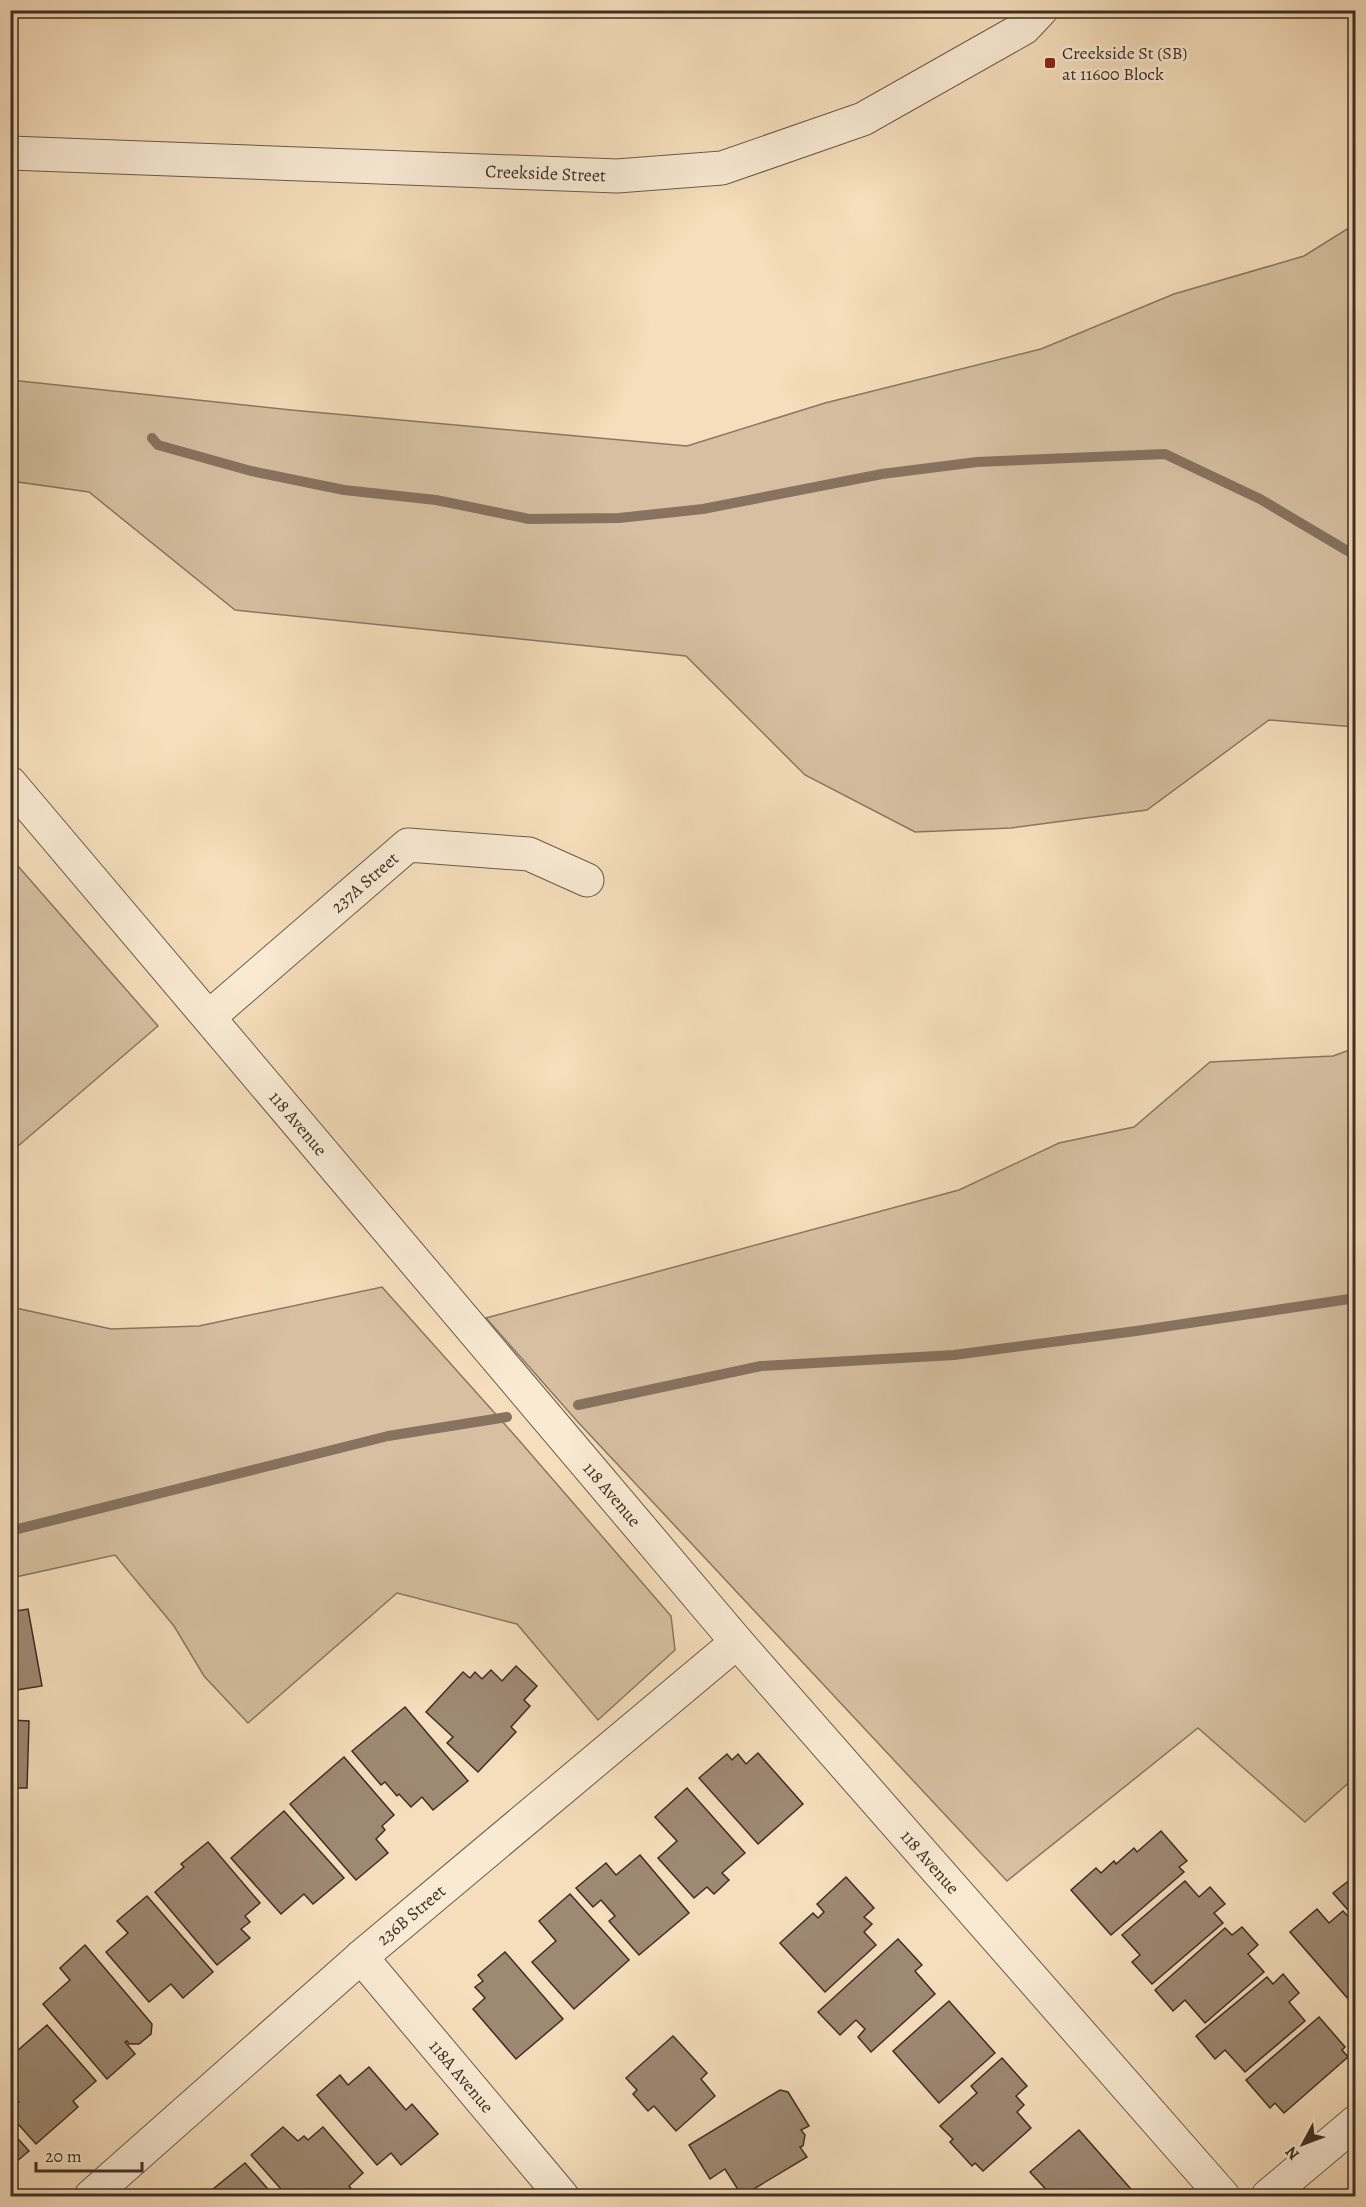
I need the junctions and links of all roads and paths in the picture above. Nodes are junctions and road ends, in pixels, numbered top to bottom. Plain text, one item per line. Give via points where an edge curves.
1 (1041, 10) edge
2 (10, 153) edge
3 (10, 783) edge
4 (586, 880) dead end
5 (209, 1017) junction
6 (737, 1642) junction
7 (361, 1957) junction
8 (1356, 2122) edge
9 (91, 2196) edge
10 (562, 2196) edge
11 (1223, 2196) edge
12 (1268, 2196) edge

1 - 2 street, Creekside Street via 1024,28 863,120 722,168 617,176
3 - 5 street, 118 Avenue
4 - 5 street, 237A Street via 529,854 408,845
5 - 6 street, 118 Avenue
6 - 7 street, 236B Street
6 - 11 street, 118 Avenue
7 - 9 street, 236B Street
7 - 10 street, 118A Avenue
8 - 12 street

